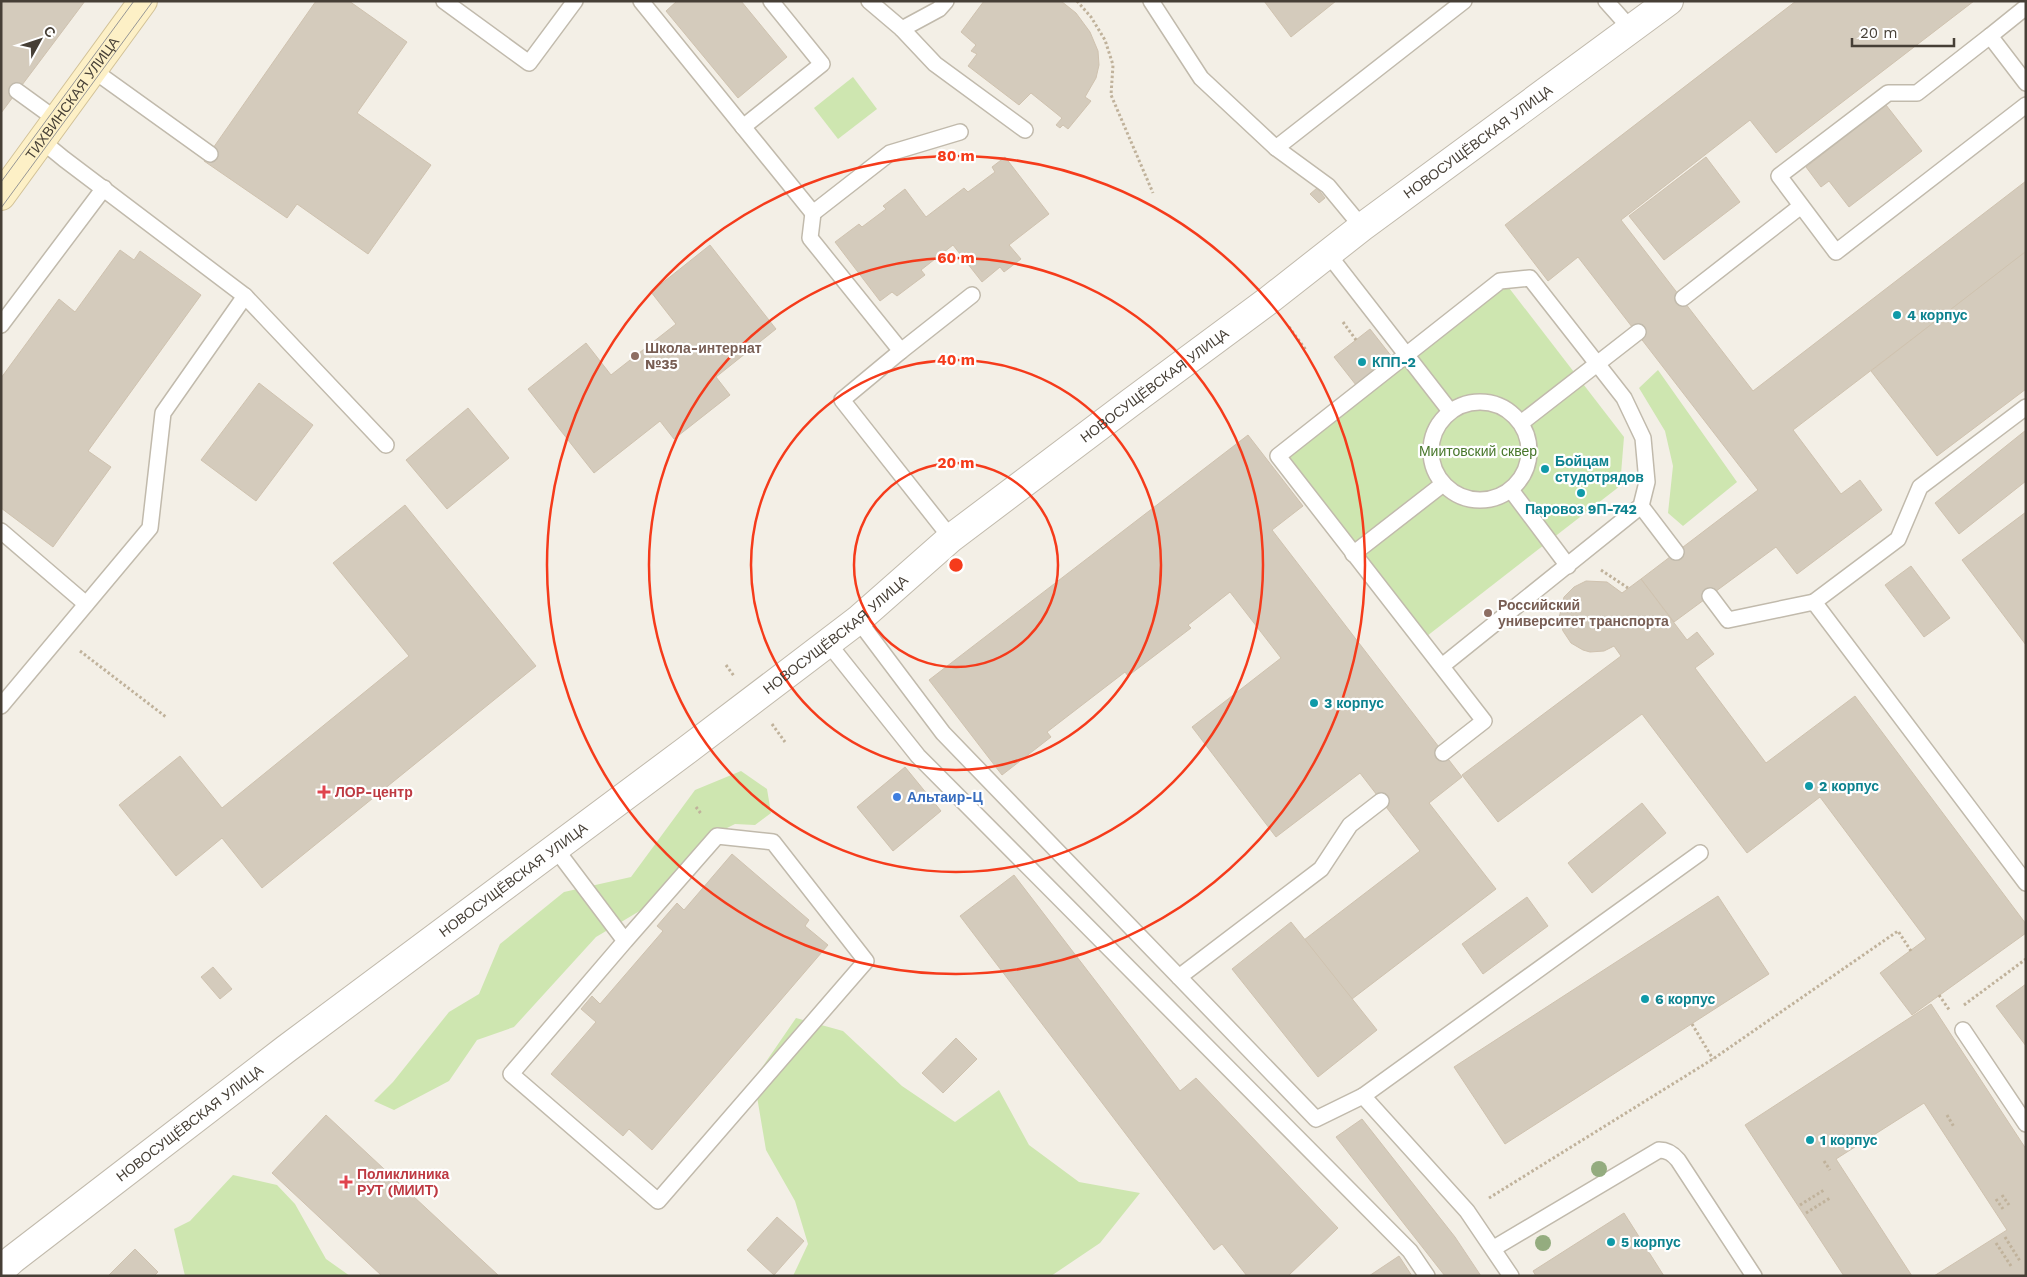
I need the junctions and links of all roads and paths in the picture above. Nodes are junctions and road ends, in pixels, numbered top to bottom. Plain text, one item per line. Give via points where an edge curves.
1 (144, 1) edge
2 (444, 1) edge
3 (576, 1) edge
4 (641, 1) edge
5 (772, 1) edge
6 (869, 1) edge
7 (946, 1) edge
8 (1077, 1) edge
9 (1151, 1) edge
10 (1464, 1) edge
11 (1606, 1) edge
12 (1669, 1) edge
13 (2026, 7) edge
14 (902, 28) junction
15 (1632, 29) junction
16 (1990, 36) junction
17 (94, 70) junction
18 (2026, 83) edge
19 (17, 91) dead end
20 (2026, 105) edge
21 (743, 128) junction
22 (50, 130) junction
23 (1025, 130) dead end
24 (960, 132) dead end
25 (1276, 148) junction
26 (210, 154) dead end
27 (104, 188) junction
28 (1153, 193) dead end
29 (1, 196) edge
30 (1801, 206) junction
31 (813, 214) junction
32 (1362, 227) junction
33 (1328, 254) junction
34 (972, 294) dead end
35 (245, 296) junction
36 (1683, 298) dead end
37 (1343, 322) dead end
38 (1, 325) edge
39 (1289, 327) dead end
40 (1638, 332) dead end
41 (1356, 340) dead end
42 (1306, 350) dead end
43 (901, 351) junction
44 (1407, 354) junction
45 (1597, 364) junction
46 (2026, 407) edge
47 (1450, 410) junction
48 (1522, 422) junction
49 (386, 445) dead end
50 (1443, 484) junction
51 (1511, 490) junction
52 (1642, 506) junction
53 (1, 531) edge
54 (951, 538) junction
55 (1676, 552) dead end
56 (1354, 554) junction
57 (1580, 556) junction
58 (1568, 566) junction
59 (1628, 588) dead end
60 (1710, 596) dead end
61 (1814, 602) junction
62 (86, 604) junction
63 (858, 620) junction
64 (60, 636) junction
65 (828, 643) junction
66 (726, 664) dead end
67 (1442, 666) junction
68 (735, 677) dead end
69 (1, 706) edge
70 (166, 717) dead end
71 (767, 718) dead end
72 (785, 742) dead end
73 (1443, 753) dead end
74 (1381, 801) dead end
75 (555, 848) junction
76 (1700, 853) dead end
77 (2026, 883) edge
78 (626, 941) junction
79 (1910, 951) dead end
80 (2026, 959) edge
81 (1179, 976) junction
82 (1960, 1008) dead end
83 (1692, 1024) dead end
84 (1963, 1030) dead end
85 (1712, 1059) junction
86 (1363, 1096) junction
87 (1946, 1115) dead end
88 (2026, 1124) edge
89 (1954, 1127) dead end
90 (1824, 1161) dead end
91 (1830, 1170) dead end
92 (1824, 1190) dead end
93 (2002, 1195) dead end
94 (1996, 1199) dead end
95 (1800, 1205) dead end
96 (2009, 1205) dead end
97 (2003, 1209) dead end
98 (1467, 1211) junction
99 (1807, 1213) joint
100 (2005, 1237) dead end
101 (1996, 1243) dead end
102 (1494, 1248) junction
103 (2020, 1260) dead end
104 (2011, 1266) dead end
105 (1, 1270) edge
106 (1427, 1276) edge
107 (1511, 1276) edge
108 (1754, 1276) edge

1 - 17 street, ТИХВИНСКАЯ УЛИЦА
2 - 3 lane via 529,63
4 - 21 lane
5 - 21 lane via 822,64
6 - 14 lane
7 - 14 lane
8 - 28 path via 1105,40 1112,65 1111,95
9 - 25 lane via 1201,78
10 - 25 lane
11 - 15 lane
12 - 15 street, НОВОСУЩЁВСКАЯ УЛИЦА
13 - 16 lane
14 - 23 lane via 935,64
15 - 32 street, НОВОСУЩЁВСКАЯ УЛИЦА
16 - 18 lane
16 - 30 lane via 1917,93 1888,93 1779,176
17 - 22 street, ТИХВИНСКАЯ УЛИЦА
17 - 26 lane
19 - 22 lane
20 - 30 lane via 1836,252
21 - 31 lane
22 - 27 lane via 64,159
22 - 29 street, ТИХВИНСКАЯ УЛИЦА
24 - 31 lane via 890,153
25 - 32 lane via 1328,186
27 - 35 lane
27 - 38 lane
30 - 36 lane
31 - 43 lane via 810,238
32 - 33 street, НОВОСУЩЁВСКАЯ УЛИЦА
33 - 44 lane
33 - 54 street, НОВОСУЩЁВСКАЯ УЛИЦА
34 - 43 lane
35 - 49 lane
35 - 62 lane via 164,413 150,528
37 - 41 path
39 - 42 path
40 - 45 lane
43 - 54 lane via 842,400
44 - 45 lane via 1500,281 1530,278
44 - 47 lane
44 - 56 lane via 1278,456
45 - 48 lane
45 - 52 lane via 1624,398 1643,438 1647,482
46 - 61 lane via 1920,487 1898,539
47 - 48 lane via 1468,402 1488,402 1507,409
47 - 50 lane via 1436,426 1431,446 1433,466
48 - 51 lane via 1529,440 1529,459 1523,476
50 - 51 lane via 1458,495 1475,501 1494,499
50 - 56 lane
51 - 58 lane
52 - 55 lane
52 - 57 lane
53 - 62 lane
54 - 63 street, НОВОСУЩЁВСКАЯ УЛИЦА
56 - 67 lane
57 - 58 lane
57 - 59 path
58 - 67 lane
60 - 61 lane via 1728,620
61 - 77 lane
62 - 64 lane
63 - 65 street, НОВОСУЩЁВСКАЯ УЛИЦА
63 - 81 lane via 943,733
64 - 69 lane
64 - 70 path
65 - 75 street, НОВОСУЩЁВСКАЯ УЛИЦА
65 - 106 lane via 918,756 1410,1251
66 - 68 path
67 - 73 lane via 1484,721
71 - 72 path
74 - 81 lane via 1350,825 1321,869
75 - 78 lane
75 - 105 street, НОВОСУЩЁВСКАЯ УЛИЦА via 286,1049
76 - 86 lane
78 - 78 lane via 511,1074 658,1201 866,961 773,842 717,836
79 - 85 path via 1898,931
80 - 82 path
81 - 86 lane via 1316,1118
83 - 85 path
84 - 88 lane
85 - 98 path
86 - 98 lane
87 - 89 path
90 - 91 path
92 - 95 path
93 - 96 path
94 - 97 path
98 - 102 lane
99 - 99 path via 1830,1198
100 - 103 path
101 - 104 path
102 - 107 lane
102 - 108 lane via 1659,1150 1665,1150 1678,1160

